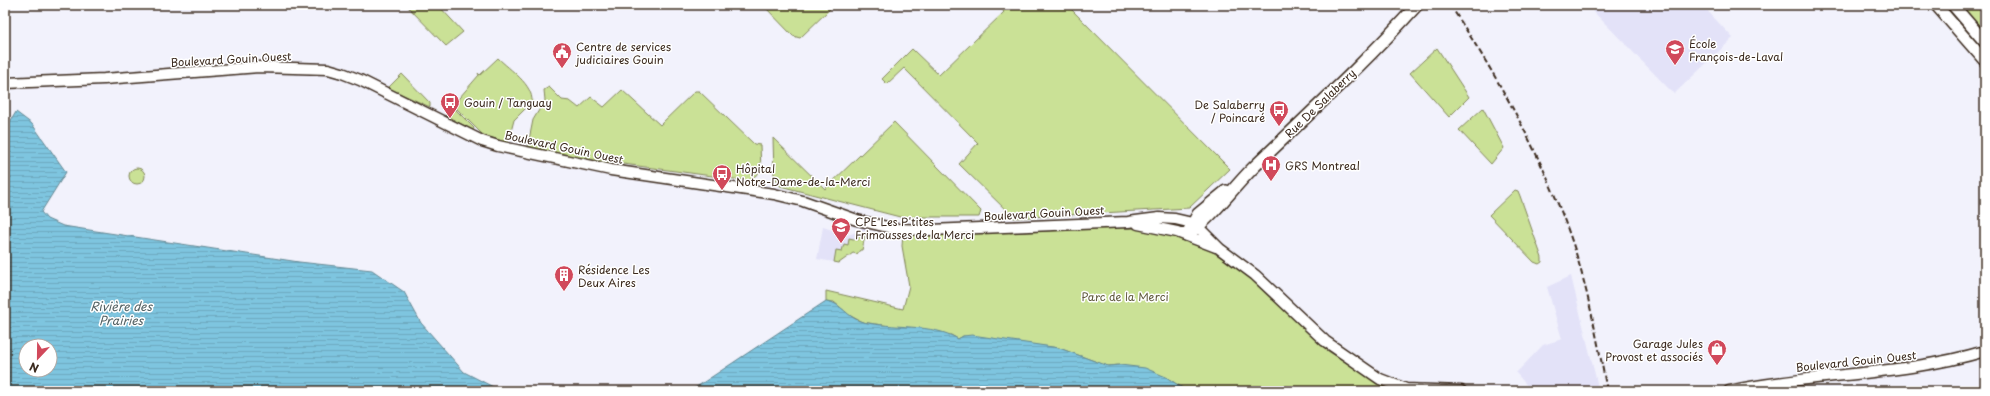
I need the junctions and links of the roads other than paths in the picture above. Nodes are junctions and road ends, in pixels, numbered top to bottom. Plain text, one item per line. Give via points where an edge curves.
1 (1418, 5) edge
2 (1425, 5) edge
3 (1936, 5) edge
4 (1953, 5) edge
5 (1394, 31) junction
6 (1985, 42) edge
7 (1985, 61) edge
8 (5, 83) edge
9 (1128, 222) junction
10 (1195, 226) junction
11 (1186, 235) junction
12 (1220, 249) junction
13 (1985, 351) edge
14 (1461, 391) edge
15 (1729, 391) edge

1 - 5 main road, Rue De Salaberry
2 - 5 main road, Rue De Salaberry
3 - 7 main road
4 - 6 main road
5 - 10 main road, Rue De Salaberry via 1245,176 1208,205 1196,217
8 - 9 street, Boulevard Gouin Ouest via 102,80 259,67 328,69 356,78 475,138 498,146 611,170 774,194 889,228 939,230
9 - 10 street, Boulevard Gouin Ouest via 1170,218
9 - 11 street, Boulevard Gouin Ouest
10 - 11 main road, Rue De Salaberry
10 - 12 street, Boulevard Gouin Ouest
11 - 12 street, Boulevard Gouin Ouest
12 - 14 street, Boulevard Gouin Ouest via 1260,279 1325,341 1380,379 1406,389
13 - 15 street, Boulevard Gouin Ouest via 1909,368 1788,381

